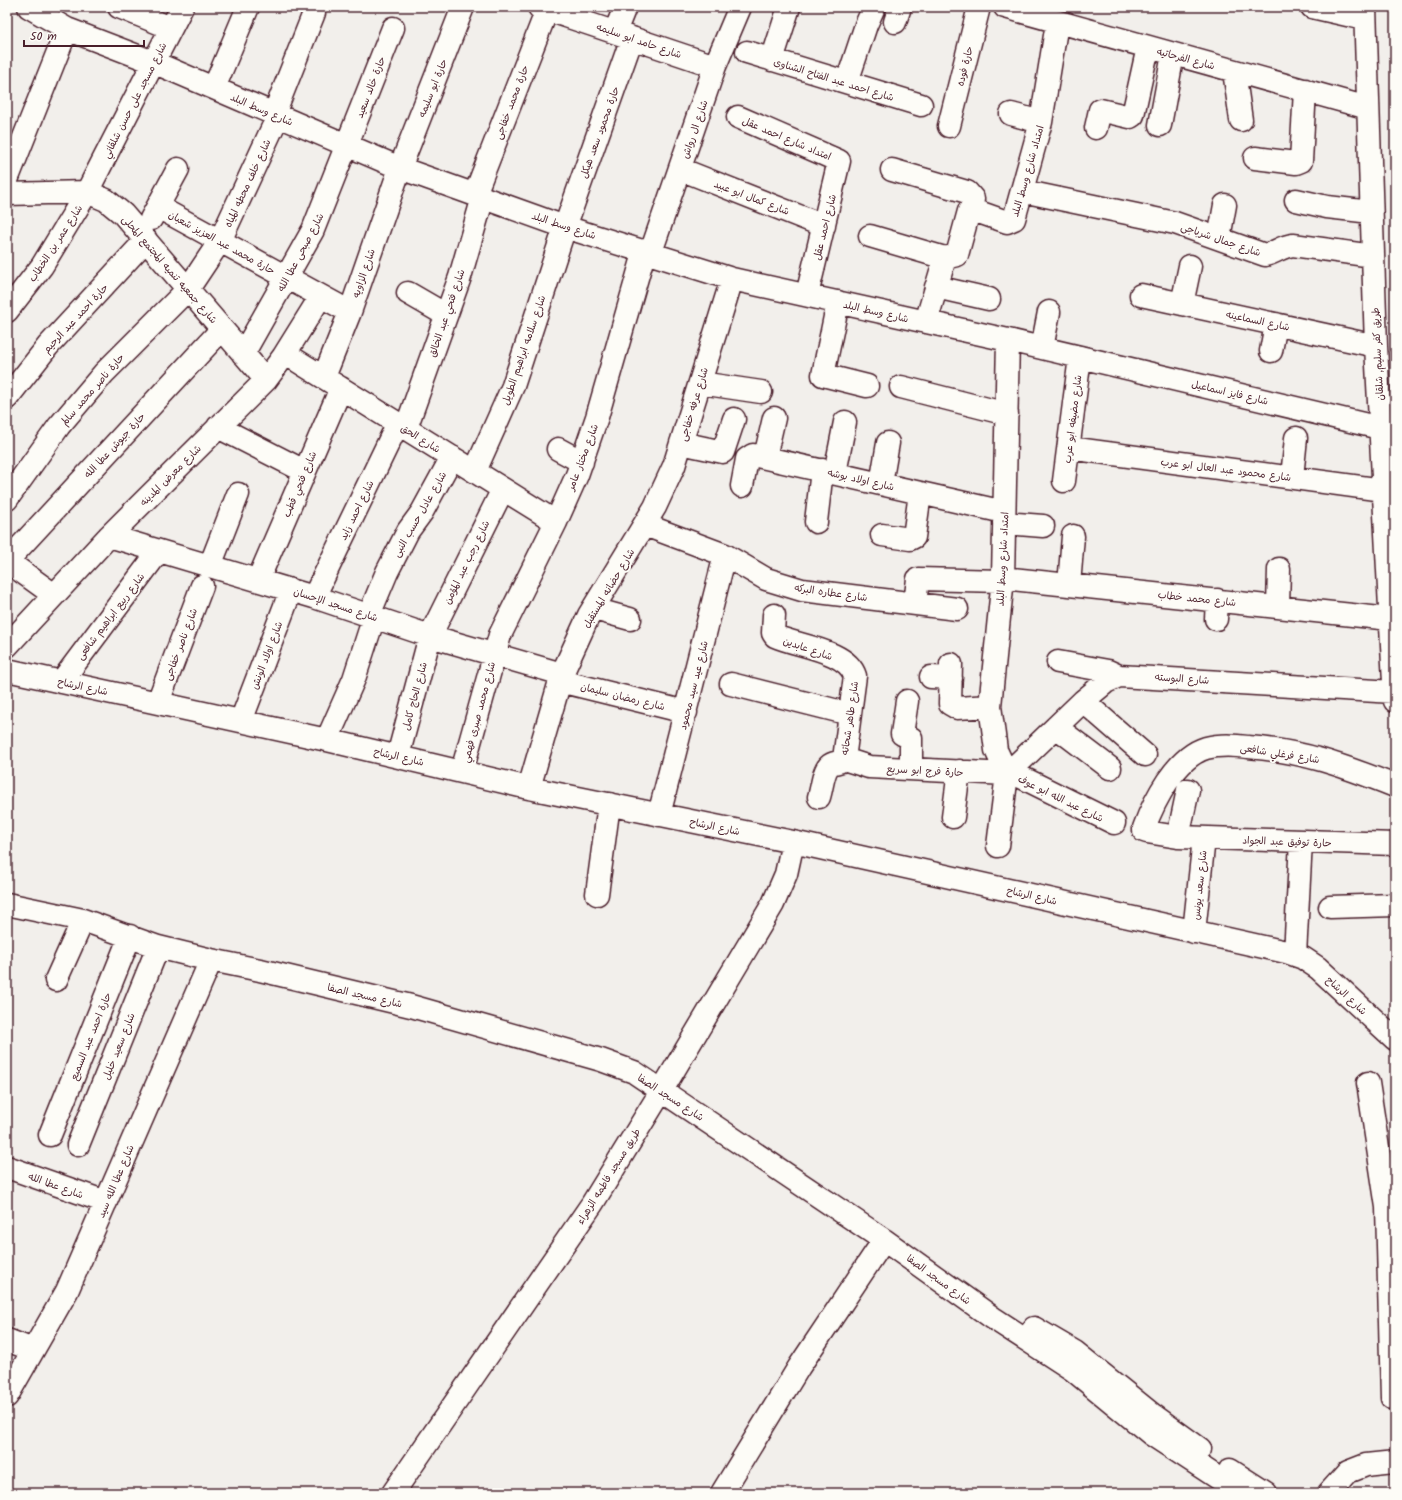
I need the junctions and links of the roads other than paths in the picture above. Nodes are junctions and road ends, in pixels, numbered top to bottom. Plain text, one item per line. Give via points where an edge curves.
1 (29, 7) edge
2 (120, 7) edge
3 (182, 7) edge
4 (248, 7) edge
5 (463, 7) edge
6 (625, 7) edge
7 (740, 7) edge
8 (789, 7) edge
9 (874, 7) edge
10 (979, 7) edge
11 (1005, 7) edge
12 (1312, 7) edge
13 (554, 10) edge
14 (314, 13) dead end
15 (1365, 13) edge
16 (1057, 23) junction
17 (171, 28) junction
18 (393, 28) dead end
19 (68, 29) junction
20 (624, 35) junction
21 (1148, 47) junction
22 (747, 52) dead end
23 (1173, 54) junction
24 (772, 60) junction
25 (153, 62) junction
26 (716, 66) junction
27 (1234, 71) junction
28 (847, 82) junction
29 (214, 88) junction
30 (1305, 90) junction
31 (921, 105) dead end
32 (1368, 108) junction
33 (1011, 114) dead end
34 (276, 115) junction
35 (738, 117) dead end
36 (1241, 120) dead end
37 (1041, 122) junction
38 (1160, 125) dead end
39 (949, 126) dead end
40 (1096, 128) dead end
41 (347, 145) junction
42 (1255, 158) dead end
43 (837, 160) joint
44 (400, 168) junction
45 (178, 169) dead end
46 (680, 169) junction
47 (892, 170) dead end
48 (7, 180) edge
49 (1022, 191) junction
50 (88, 192) junction
51 (7, 194) edge
52 (479, 196) junction
53 (1296, 200) dead end
54 (1225, 205) dead end
55 (158, 206) junction
56 (971, 210) junction
57 (1371, 212) junction
58 (824, 226) junction
59 (565, 227) junction
60 (870, 236) dead end
61 (144, 238) junction
62 (1219, 238) junction
63 (220, 241) junction
64 (648, 251) junction
65 (1373, 256) junction
66 (945, 258) junction
67 (1190, 266) dead end
68 (287, 278) junction
69 (732, 278) junction
70 (936, 287) junction
71 (188, 289) junction
72 (408, 293) dead end
73 (807, 295) junction
74 (1141, 295) dead end
75 (321, 296) junction
76 (989, 299) dead end
77 (838, 302) junction
78 (1182, 304) junction
79 (7, 311) edge
80 (350, 312) junction
81 (1049, 312) dead end
82 (446, 315) junction
83 (926, 322) junction
84 (1276, 324) junction
85 (222, 329) junction
86 (1008, 340) junction
87 (1376, 346) junction
88 (1042, 348) junction
89 (1271, 351) dead end
90 (243, 354) junction
91 (286, 354) junction
92 (1080, 357) junction
93 (266, 380) junction
94 (332, 383) junction
95 (700, 383) junction
96 (867, 386) dead end
97 (901, 387) dead end
98 (761, 392) dead end
99 (7, 398) edge
100 (1007, 414) junction
101 (774, 418) dead end
102 (734, 419) dead end
103 (845, 422) dead end
104 (402, 426) junction
105 (218, 427) junction
106 (1380, 428) junction
107 (1296, 438) dead end
108 (681, 443) junction
109 (888, 443) dead end
110 (1069, 448) junction
111 (558, 449) dead end
112 (452, 457) junction
113 (765, 457) junction
114 (582, 462) junction
115 (304, 471) junction
116 (475, 471) junction
117 (828, 472) junction
118 (1292, 477) junction
119 (1064, 481) dead end
120 (881, 484) junction
121 (742, 486) dead end
122 (502, 489) junction
123 (1383, 490) junction
124 (920, 492) junction
125 (238, 494) dead end
126 (7, 499) edge
127 (1004, 517) junction
128 (556, 522) junction
129 (816, 522) dead end
130 (645, 525) junction
131 (1043, 526) dead end
132 (882, 535) dead end
133 (110, 536) junction
134 (1073, 536) dead end
135 (159, 551) junction
136 (725, 556) junction
137 (7, 561) edge
138 (210, 566) junction
139 (1280, 569) dead end
140 (1003, 579) junction
141 (258, 580) junction
142 (1068, 585) junction
143 (202, 586) dead end
144 (291, 590) junction
145 (54, 595) junction
146 (314, 597) junction
147 (915, 604) junction
148 (1278, 606) junction
149 (594, 609) junction
150 (957, 609) dead end
151 (774, 615) dead end
152 (372, 616) junction
153 (630, 619) dead end
154 (1390, 619) junction
155 (430, 636) junction
156 (10, 637) edge
157 (493, 654) junction
158 (1058, 662) dead end
159 (7, 670) edge
160 (944, 673) dead end
161 (855, 676) joint
162 (1119, 676) junction
163 (561, 677) junction
164 (61, 682) junction
165 (731, 684) dead end
166 (1395, 697) edge
167 (907, 701) dead end
168 (1083, 701) junction
169 (158, 702) junction
170 (990, 706) junction
171 (686, 712) junction
172 (850, 714) junction
173 (241, 721) junction
174 (1056, 727) junction
175 (1127, 739) junction
176 (327, 740) junction
177 (1145, 755) dead end
178 (398, 756) junction
179 (844, 759) junction
180 (911, 768) junction
181 (462, 771) junction
182 (959, 771) junction
183 (1007, 774) junction
184 (1395, 786) edge
185 (529, 788) junction
186 (1188, 790) dead end
187 (819, 797) dead end
188 (609, 804) junction
189 (659, 815) junction
190 (953, 817) dead end
191 (1114, 823) dead end
192 (1178, 837) junction
193 (1204, 838) junction
194 (1301, 841) junction
195 (792, 842) junction
196 (1395, 844) edge
197 (998, 846) dead end
198 (597, 894) dead end
199 (7, 904) edge
200 (1395, 905) edge
201 (1330, 907) dead end
202 (83, 920) junction
203 (1194, 932) junction
204 (130, 936) junction
205 (158, 946) junction
206 (1295, 955) junction
207 (211, 960) junction
208 (56, 980) dead end
209 (1395, 1039) edge
210 (1368, 1083) dead end
211 (665, 1086) junction
212 (50, 1135) dead end
213 (78, 1145) dead end
214 (7, 1167) edge
215 (106, 1202) junction
216 (884, 1240) junction
217 (1391, 1296) edge
218 (7, 1340) edge
219 (32, 1350) junction
220 (7, 1396) edge
221 (1392, 1398) dead end
222 (1395, 1463) edge
223 (393, 1493) edge
224 (722, 1493) edge
225 (1241, 1493) edge
226 (1266, 1493) edge
227 (1329, 1493) edge

1 - 19 street, شارع وسط البلد
2 - 17 street
3 - 17 street, شارع مسجد على حسن شلقاني
4 - 29 street
5 - 44 street, حارة ابو سليمه
6 - 20 street, حارة محمود سعد هيكل
7 - 26 street, شارع ال رواش
8 - 24 street
9 - 28 street
10 - 39 street, حارة فوده
11 - 16 street, شارع الفرحاتيه
12 - 15 street
13 - 20 street, شارع حامد ابو سليمه
13 - 52 street, حارة محمد خفاجى
14 - 34 street, شارع خلف محطه المياه
15 - 32 street, طريق كفر سليم, شلقان
16 - 21 street, شارع الفرحاتيه
16 - 37 street, امتداد شارع وسط البلد
17 - 25 street, شارع مسجد على حسن شلقاني
18 - 41 street, حارة خالد سعيد
19 - 25 street, شارع وسط البلد
19 - 48 street
20 - 26 street, شارع حامد ابو سليمه
20 - 59 street, حارة محمود سعد هيكل
21 - 23 street, شارع الفرحاتيه
21 - 40 street via 1133,115 1100,110
22 - 24 street, شارع احمد عبد الفتاح الشناوى
23 - 27 street, شارع الفرحاتيه
23 - 38 street
24 - 28 street, شارع احمد عبد الفتاح الشناوى
25 - 29 street, شارع وسط البلد
25 - 50 street, شارع مسجد على حسن شلقاني
26 - 46 street, شارع ال رواش
27 - 30 street, شارع الفرحاتيه
27 - 36 street
28 - 31 street, شارع احمد عبد الفتاح الشناوى
29 - 34 street, شارع وسط البلد
30 - 32 street, شارع الفرحاتيه
30 - 42 street via 1301,161 1296,163
32 - 57 street, طريق كفر سليم, شلقان
33 - 37 street
34 - 41 street, شارع وسط البلد
34 - 63 street, شارع خلف محطه المياه
35 - 43 street, امتداد شارع احمد عقل
37 - 49 street, امتداد شارع وسط البلد
41 - 44 street, شارع وسط البلد
41 - 68 street, شارع صبحى عطا الله via 314,230
43 - 58 street, شارع احمد عقل via 839,164
44 - 52 street, شارع وسط البلد
44 - 80 street, شارع الزاويه
45 - 55 street, حارة احمد عبد الرحيم
46 - 58 street, شارع كمال ابو عبيد
46 - 64 street, شارع ال رواش
47 - 56 street via 967,192 973,199
49 - 56 street, امتداد شارع وسط البلد via 1011,222
49 - 62 street, شارع جمال شرباجى via 1175,224
50 - 51 street, شارع جمعيه تنميه المجتمع المحلى
50 - 61 street, شارع جمعيه تنميه المجتمع المحلى via 106,200 123,214
50 - 79 street, شارع عمر بن الخطاب via 42,266
52 - 59 street, شارع وسط البلد
52 - 82 street, شارع فتحي عبد الخالق via 460,277
53 - 57 street via 1327,207
54 - 62 street
55 - 61 street, حارة احمد عبد الرحيم
55 - 63 street, حارة محمد عبد العزيز شعبان
56 - 66 street via 957,255
57 - 65 street, طريق كفر سليم, شلقان
58 - 73 street, شارع احمد عقل
59 - 64 street, شارع وسط البلد
59 - 116 street, شارع سلامه ابراهيم الطويل via 512,386
60 - 66 street
61 - 71 street, شارع جمعيه تنميه المجتمع المحلى
61 - 99 street, حارة احمد عبد الرحيم via 48,346
62 - 65 street, شارع جمال شرباجى via 1265,255 1293,245
63 - 68 street, حارة محمد عبد العزيز شعبان
63 - 71 street, شارع خلف محطه المياه
64 - 69 street, شارع وسط البلد
64 - 114 street, شارع مختار عامر
65 - 87 street, طريق كفر سليم, شلقان
66 - 70 street
67 - 78 street
68 - 75 street, حارة محمد عبد العزيز شعبان
68 - 90 street, شارع صبحى عطا الله
69 - 73 street, شارع وسط البلد
69 - 95 street, شارع عرفه خفاجى
70 - 76 street
70 - 83 street
71 - 85 street, شارع جمعيه تنميه المجتمع المحلى
71 - 126 street, حارة ناصر محمد سالم via 104,373 59,426
72 - 82 street
73 - 77 street, شارع وسط البلد
74 - 78 street, شارع السماعينه
75 - 80 street, حارة محمد عبد العزيز شعبان
75 - 91 street, شارع معرض المدينه
77 - 83 street, شارع وسط البلد
77 - 96 street via 823,375
78 - 84 street, شارع السماعينه
80 - 94 street, شارع الزاويه
81 - 88 street
82 - 104 street, شارع فتحي عبد الخالق
83 - 86 street, شارع وسط البلد
84 - 87 street, شارع السماعينه
84 - 89 street
85 - 90 street, شارع جمعيه تنميه المجتمع المحلى
85 - 137 street, حارة جيوش عطا الله
86 - 88 street, شارع وسط البلد
86 - 100 street, امتداد شارع وسط البلد
87 - 106 street, طريق كفر سليم, شلقان
88 - 92 street, شارع وسط البلد
90 - 93 street, شارع جمعيه تنميه المجتمع المحلى
91 - 93 street, شارع معرض المدينه
91 - 94 street, شارع الحق
92 - 106 street, شارع فايز اسماعيل
92 - 110 street, شارع مضيفه ابو عرب
93 - 105 street, شارع معرض المدينه
94 - 104 street, شارع الحق
94 - 115 street, شارع فتحي قطب
95 - 98 street
95 - 108 street, شارع عرفه خفاجى
97 - 100 street
100 - 127 street, امتداد شارع وسط البلد
101 - 113 street
102 - 108 street via 723,452
103 - 117 street
104 - 112 street, شارع الحق
104 - 146 street, شارع احمد زايد
105 - 115 street
105 - 133 street, شارع معرض المدينه
106 - 123 street, طريق كفر سليم, شلقان
107 - 118 street
108 - 130 street, شارع عرفه خفاجى via 674,466
109 - 120 street
110 - 118 street, شارع محمود عبد العال ابو عرب
110 - 119 street, شارع مضيفه ابو عرب
111 - 114 street
112 - 116 street, شارع الحق
112 - 152 street, شارع عادل حسب النبى via 387,572
113 - 117 street, شارع اولاد بوشه
113 - 121 street, شارع اولاد بوشه via 748,457
114 - 128 street, شارع مختار عامر
115 - 141 street, شارع فتحي قطب
116 - 122 street, شارع الحق
117 - 120 street, شارع اولاد بوشه
117 - 129 street
118 - 123 street, شارع محمود عبد العال ابو عرب
120 - 124 street, شارع اولاد بوشه
122 - 128 street, شارع الحق
122 - 155 street, شارع رجب عبد المؤمن
123 - 154 street, طريق كفر سليم, شلقان
124 - 127 street, شارع اولاد بوشه
124 - 132 street via 914,537 910,539
125 - 138 street
127 - 131 street, شارع اولاد بوشه
127 - 140 street, امتداد شارع وسط البلد
128 - 157 street, شارع مختار عامر via 502,630
130 - 136 street, شارع عطاره البركه
130 - 149 street, شارع حضانه المستقبل
133 - 135 street, شارع مسجد الإحسان
133 - 145 street, شارع معرض المدينه
134 - 142 street
135 - 138 street, شارع مسجد الإحسان
135 - 164 street, شارع ربيع ابراهيم شافعى
136 - 147 street, شارع عطاره البركه via 760,577 802,590
136 - 171 street, شارع عيد سيد محمود
137 - 145 street
138 - 141 street, شارع مسجد الإحسان
139 - 148 street
140 - 142 street, شارع محمد خطاب
140 - 147 street, شارع محمد خطاب via 918,579
140 - 170 street, امتداد شارع وسط البلد
141 - 144 street, شارع مسجد الإحسان
142 - 148 street, شارع محمد خطاب via 1217,610
143 - 169 street, شارع ناصر خفاجى
144 - 146 street, شارع مسجد الإحسان
144 - 173 street, شارع اولاد الونش
145 - 156 street, شارع معرض المدينه
146 - 152 street, شارع مسجد الإحسان
147 - 150 street, شارع عطاره البركه
148 - 154 street, شارع محمد خطاب
149 - 153 street
149 - 163 street, شارع حضانه المستقبل
151 - 161 street, شارع عابدين via 775,636 835,657 849,665
152 - 155 street, شارع مسجد الإحسان
152 - 176 street, شارع عادل حسب النبى via 354,678
154 - 166 street, طريق كفر سليم, شلقان
155 - 157 street, شارع مسجد الإحسان
155 - 178 street, شارع الحاج كامل
157 - 163 street, شارع مسجد الإحسان
157 - 181 street, شارع محمد صبرى فهمي
158 - 162 street via 1108,670
159 - 164 street, شارع الرشاح
160 - 170 street via 952,706
161 - 172 street, شارع طاهر شحاته
162 - 166 street, شارع البوسته
162 - 168 street via 1106,682
163 - 171 street, شارع رمضان سليمان
163 - 185 street, شارع حضانه المستقبل
164 - 169 street, شارع الرشاح
165 - 172 street
167 - 180 street via 902,734 911,738
168 - 174 street
168 - 175 street
169 - 173 street, شارع الرشاح
170 - 183 street, امتداد شارع وسط البلد via 996,750
171 - 189 street, شارع عيد سيد محمود
172 - 179 street, شارع طاهر شحاته
173 - 176 street, شارع الرشاح
174 - 175 street via 1108,767
174 - 183 street
175 - 177 street
176 - 178 street, شارع الرشاح
178 - 181 street, شارع الرشاح
179 - 180 street, حارة فرج ابو سريع via 869,767
179 - 187 street, شارع طاهر شحاته via 828,767
180 - 182 street, حارة فرج ابو سريع
181 - 185 street, شارع الرشاح
182 - 183 street, حارة فرج ابو سريع
182 - 190 street
183 - 191 street, شارع عبد الله ابو عوف via 1035,783
183 - 197 street
184 - 192 street, شارع فرغلي شافعى via 1310,755 1233,745 1205,748 1178,767 1153,807 1144,828 1147,832
185 - 188 street, شارع الرشاح
186 - 192 street
188 - 189 street, شارع الرشاح
188 - 198 street
189 - 195 street, شارع الرشاح
192 - 193 street, حارة توفيق عبد الجواد
193 - 194 street, حارة توفيق عبد الجواد
193 - 203 street, شارع سعد يونس
194 - 196 street, حارة توفيق عبد الجواد
194 - 206 street
195 - 203 street, شارع الرشاح
195 - 211 street, طريق مسجد فاطمه الزهراء via 786,874 773,904
199 - 202 street, شارع مسجد الصفا
200 - 201 street
202 - 204 street, شارع مسجد الصفا
202 - 208 street
203 - 206 street, شارع الرشاح
204 - 205 street, شارع مسجد الصفا
204 - 212 street, حارة احمد عبد السميع
205 - 207 street, شارع مسجد الصفا
205 - 213 street, شارع سعيد خليل
206 - 209 street, شارع الرشاح via 1318,968
207 - 211 street, شارع مسجد الصفا via 411,1006 593,1057
207 - 215 street, شارع عطا الله سيد
210 - 217 street via 1387,1207
211 - 216 street, شارع مسجد الصفا
211 - 223 street, طريق مسجد فاطمه الزهراء via 592,1204
211 - 226 street, شارع مسجد الصفا via 819,1179 1011,1314 1075,1352 1180,1435
214 - 215 street, شارع عطا الله
215 - 219 street, شارع عطا الله سيد via 67,1291
216 - 224 street via 799,1367
216 - 225 street, شارع مسجد الصفا via 992,1318 1073,1370 1163,1442
217 - 221 street
218 - 219 street
219 - 220 street, شارع عطا الله سيد
222 - 227 street via 1366,1465 1348,1472

